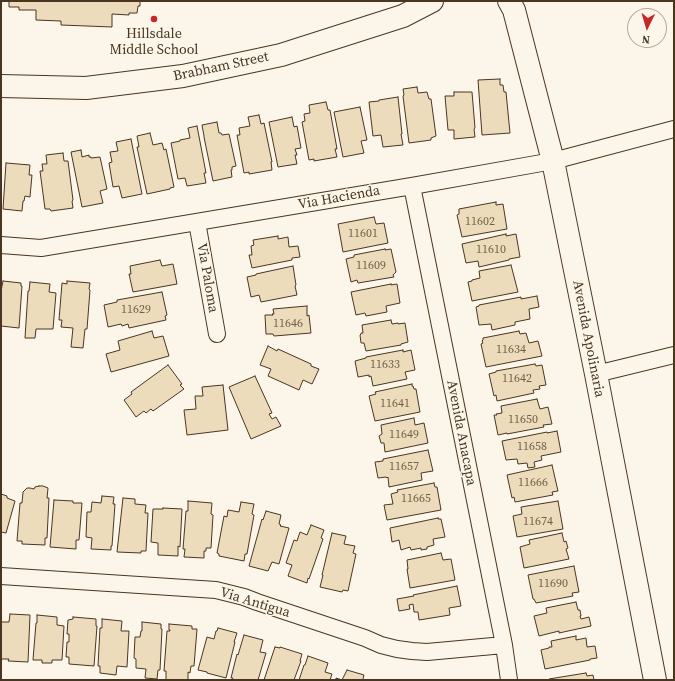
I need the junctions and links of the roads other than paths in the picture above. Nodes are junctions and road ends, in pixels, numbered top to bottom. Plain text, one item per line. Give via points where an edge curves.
1 (432, 1) edge
2 (509, 1) edge
3 (1, 86) edge
4 (674, 129) edge
5 (553, 161) junction
6 (412, 186) junction
7 (197, 222) junction
8 (1, 245) edge
9 (217, 334) dead end
10 (674, 355) edge
11 (596, 374) junction
12 (1, 576) edge
13 (504, 645) junction
14 (509, 680) edge
15 (655, 680) edge

1 - 3 street, Brabham Street via 403,16 281,55 183,76 86,88
2 - 5 street, Avenida Apolinaria via 514,10
4 - 5 street, Via Hacienda
5 - 6 street, Via Hacienda
5 - 11 street, Avenida Apolinaria
6 - 7 street, Via Hacienda
6 - 13 street, Avenida Anacapa
7 - 8 street, Via Hacienda via 41,248
7 - 9 street, Via Paloma
10 - 11 street
11 - 15 street, Avenida Apolinaria
12 - 13 street, Via Antigua via 216,590 244,597 397,649 427,652
13 - 14 street, Avenida Anacapa

